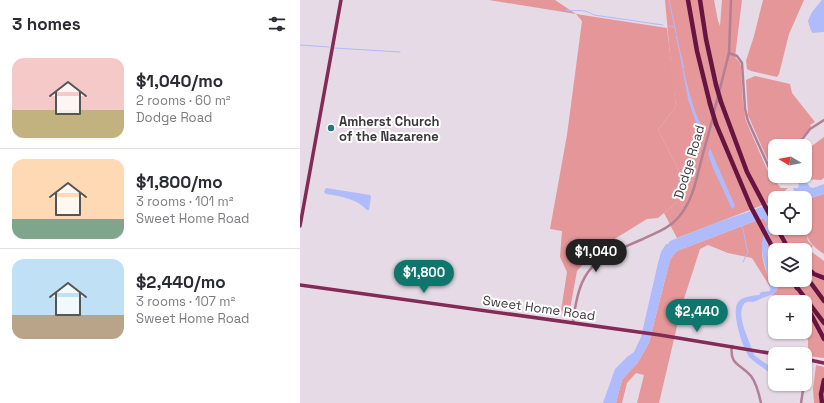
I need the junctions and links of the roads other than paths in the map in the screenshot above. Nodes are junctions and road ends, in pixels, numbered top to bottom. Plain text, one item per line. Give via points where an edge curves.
1 (341, 0) edge
2 (700, 0) edge
3 (704, 0) edge
4 (731, 0) edge
5 (688, 2) edge
6 (704, 20) junction
7 (729, 53) junction
8 (824, 120) edge
9 (802, 139) edge
10 (768, 166) edge
11 (768, 212) edge
12 (300, 226) edge
13 (770, 243) edge
14 (812, 272) edge
15 (824, 278) edge
16 (812, 285) edge
17 (300, 286) edge
18 (797, 287) edge
19 (824, 301) edge
20 (812, 317) edge
21 (573, 322) junction
22 (824, 322) edge
23 (824, 340) edge
24 (732, 346) junction
25 (768, 353) edge
26 (812, 361) edge
27 (824, 363) edge
28 (824, 380) edge
29 (803, 391) edge
30 (824, 396) edge
31 (824, 401) edge
32 (761, 403) edge
33 (801, 403) edge
34 (822, 403) edge

1 - 12 main road
2 - 6 highway
3 - 6 highway
4 - 7 street, Dodge Road
5 - 13 highway, bridge via 697,51 716,124 749,203
6 - 11 highway, bridge via 721,102 748,172
7 - 10 street via 737,56 742,63 746,116
7 - 21 street, Dodge Road via 688,204 677,219 666,228 610,253 594,265 580,286
8 - 9 street via 810,129
14 - 15 highway
16 - 19 highway
17 - 21 main road, Sweet Home Road
18 - 22 highway
20 - 23 highway
21 - 24 main road, Sweet Home Road
24 - 25 main road, Sweet Home Road
24 - 32 street via 731,357 752,378
26 - 27 main road
28 - 34 highway
29 - 33 street
30 - 31 highway

